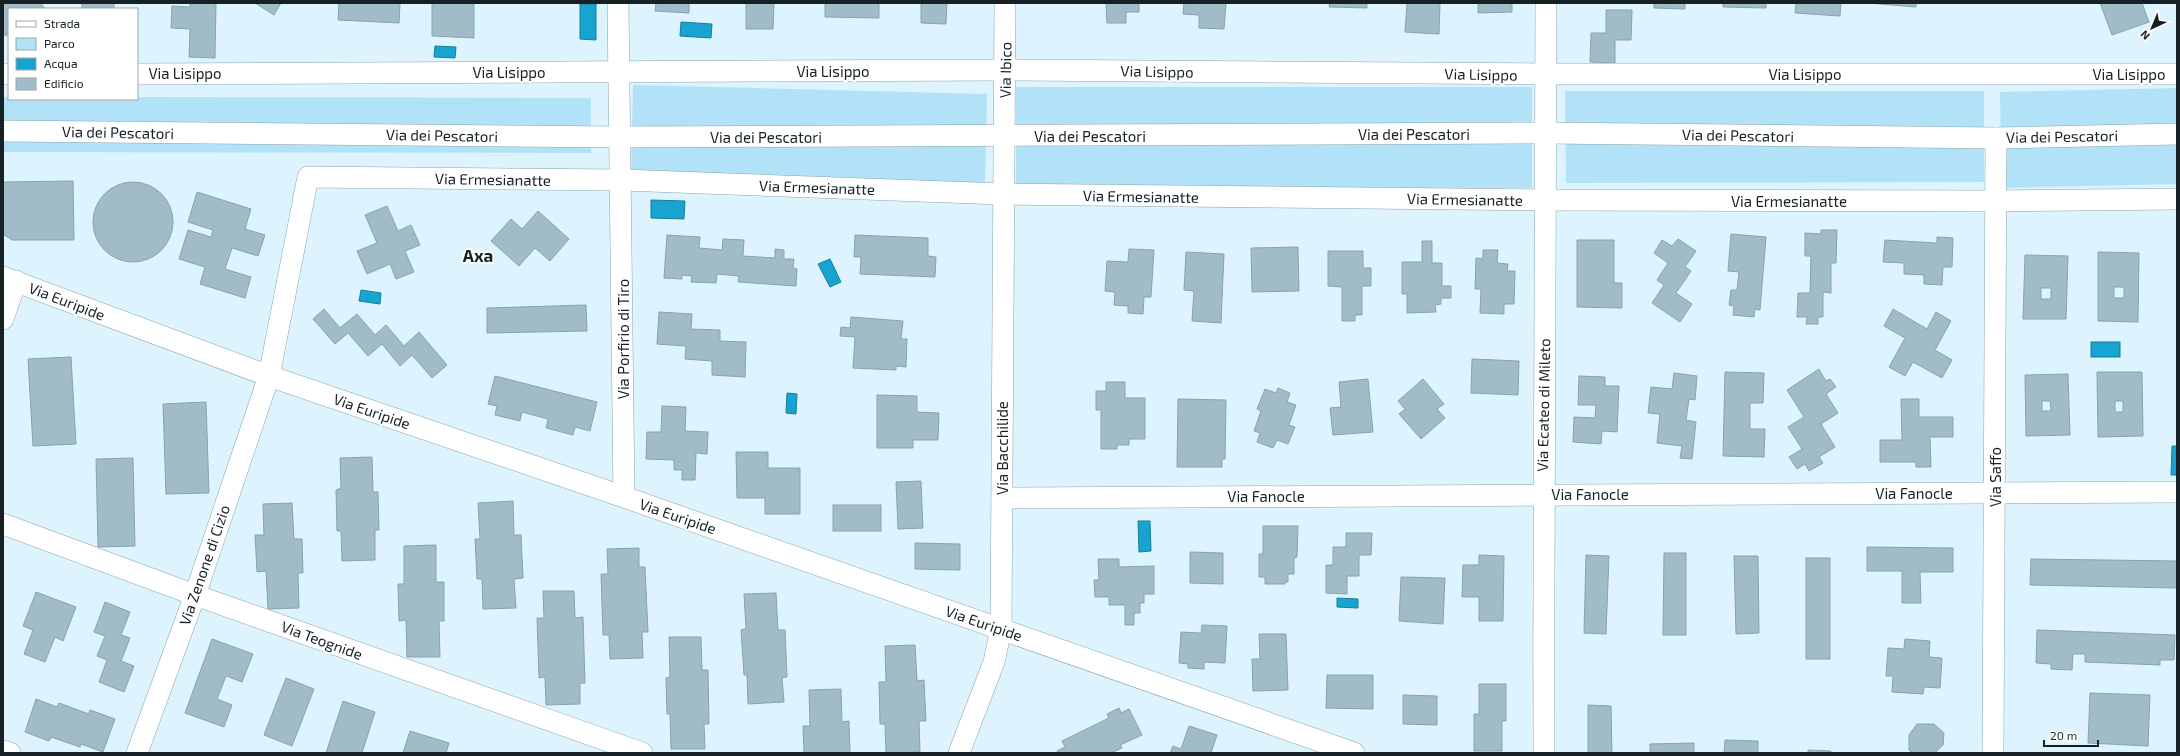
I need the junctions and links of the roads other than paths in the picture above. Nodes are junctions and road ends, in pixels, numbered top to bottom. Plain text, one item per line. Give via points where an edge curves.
1 (618, 3) edge
2 (1005, 3) edge
3 (1546, 3) edge
4 (1006, 70) junction
5 (618, 72) junction
6 (138, 74) edge
7 (1546, 74) junction
8 (2177, 74) edge
9 (3, 131) edge
10 (1547, 133) junction
11 (2177, 134) edge
12 (1004, 136) junction
13 (619, 137) junction
14 (1996, 138) junction
15 (622, 180) junction
16 (1003, 194) junction
17 (2177, 199) edge
18 (1546, 200) junction
19 (1996, 201) junction
20 (9, 279) edge
21 (3, 319) edge
22 (269, 376) junction
23 (2177, 492) edge
24 (1995, 493) junction
25 (1542, 494) junction
26 (624, 497) junction
27 (1002, 498) junction
28 (3, 524) edge
29 (195, 595) junction
30 (1001, 629) junction
31 (3, 751) edge
32 (10, 753) edge
33 (137, 753) edge
34 (642, 753) edge
35 (959, 753) edge
36 (1354, 753) edge
37 (1544, 753) edge
38 (1993, 753) edge

1 - 5 street, Via Porfirio di Tiro
2 - 4 street, Via Ibico
3 - 7 street, Via Ecateo di Mileto
4 - 5 street, Via Lisippo
4 - 7 street, Via Lisippo
4 - 12 street, Via Ibico
5 - 6 street, Via Lisippo
5 - 13 street, Via Porfirio di Tiro
7 - 8 street, Via Lisippo
7 - 10 street, Via Ecateo di Mileto
9 - 13 street, Via dei Pescatori
10 - 12 street, Via dei Pescatori
10 - 14 street, Via dei Pescatori
10 - 18 street, Via Ecateo di Mileto
11 - 14 street, Via dei Pescatori
12 - 13 street, Via dei Pescatori
12 - 16 street, Via Bacchilide
13 - 15 street, Via Porfirio di Tiro
14 - 19 street, Via Saffo
15 - 16 street, Via Ermesianatte
15 - 22 street, Via Ermesianatte via 308,177
15 - 26 street, Via Porfirio di Tiro
16 - 18 street, Via Ermesianatte
16 - 27 street, Via Bacchilide
17 - 19 street, Via Ermesianatte
18 - 19 street, Via Ermesianatte
18 - 25 street, Via Ecateo di Mileto
19 - 24 street, Via Saffo
20 - 21 street
20 - 22 street, Via Euripide
22 - 26 street, Via Euripide
22 - 29 street, Via Zenone di Cizio
23 - 24 street, Via Fanocle
24 - 25 street, Via Fanocle
24 - 38 street, Via Saffo
25 - 27 street, Via Fanocle
25 - 37 street, Via Ecateo di Mileto
26 - 30 street, Via Euripide
27 - 30 street, Via Bacchilide
28 - 29 street, Via Teognide
29 - 33 street, Via Zenone di Cizio
29 - 34 street, Via Teognide
30 - 35 street, Via Bacchilide via 994,662
30 - 36 street, Via Euripide
31 - 32 street

